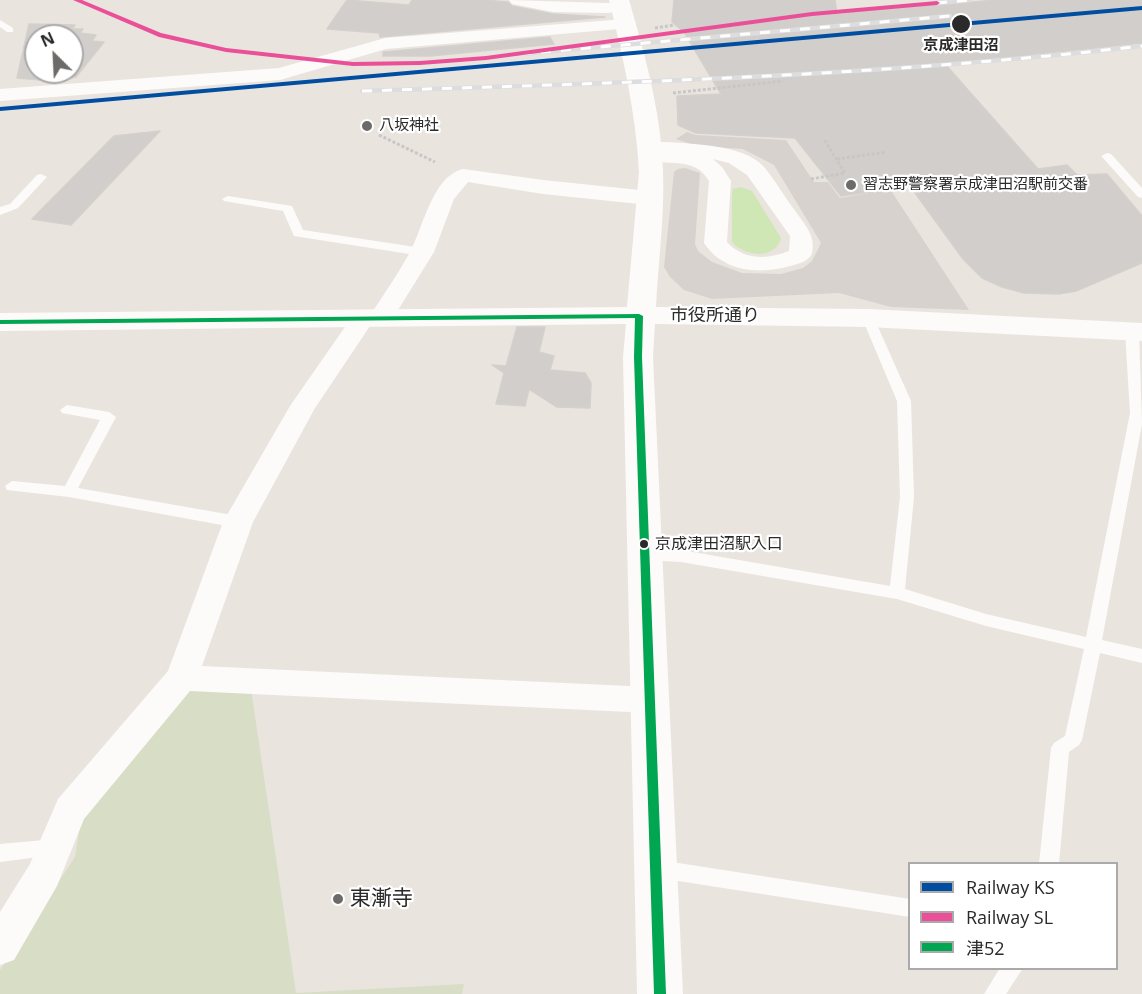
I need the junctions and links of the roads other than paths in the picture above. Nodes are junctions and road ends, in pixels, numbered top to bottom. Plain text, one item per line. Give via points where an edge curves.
1 (518, 0) edge
2 (622, 10) edge
3 (0, 23) edge
4 (10, 30) dead end
5 (0, 95) edge
6 (651, 151) junction
7 (1107, 156) dead end
8 (41, 177) dead end
9 (761, 179) junction
10 (720, 182) junction
11 (1142, 195) edge
12 (649, 198) junction
13 (228, 199) dead end
14 (0, 211) edge
15 (422, 252) junction
16 (639, 316) junction
17 (868, 318) junction
18 (372, 319) junction
19 (0, 322) edge
20 (1137, 332) edge
21 (67, 410) dead end
22 (12, 486) dead end
23 (69, 492) junction
24 (238, 522) junction
25 (645, 554) junction
26 (897, 593) junction
27 (1094, 646) junction
28 (1142, 656) edge
29 (182, 678) junction
30 (651, 700) junction
31 (55, 848) junction
32 (0, 853) edge
33 (1049, 862) edge
34 (656, 868) junction
35 (908, 908) edge
36 (0, 947) edge
37 (1011, 970) edge
38 (660, 994) edge
39 (994, 994) edge

1 - 2 street via 553,7
2 - 5 street via 385,44 280,74
2 - 6 main road
3 - 4 lane
6 - 9 street via 721,154 745,164
6 - 10 street via 699,160 710,165
6 - 12 main road
7 - 11 lane
8 - 14 lane via 14,206
9 - 10 street via 736,177
9 - 10 street via 801,236 800,254 788,261 751,264 722,253 715,243
12 - 15 street via 463,175 444,197
12 - 16 main road
13 - 15 lane via 288,208 298,233
15 - 18 street
16 - 17 main road, 市役所通り
16 - 18 main road, 市役所通り
16 - 25 main road
17 - 20 main road, 市役所通り
17 - 26 lane via 904,401 907,497
18 - 19 main road, 市役所通り
18 - 24 street via 303,406
20 - 27 lane via 1137,413
21 - 23 lane via 109,417
22 - 23 lane
23 - 24 lane
24 - 29 street
25 - 26 lane via 681,556
25 - 30 main road
26 - 27 lane
27 - 28 lane
27 - 33 lane via 1073,740 1060,748
29 - 30 street
29 - 31 street via 70,810
30 - 34 main road
31 - 32 lane
31 - 36 street via 44,874
34 - 35 lane
34 - 38 main road
37 - 39 lane

